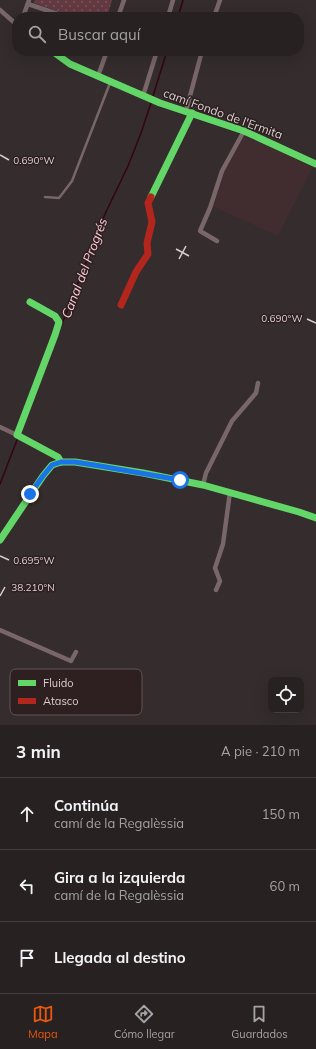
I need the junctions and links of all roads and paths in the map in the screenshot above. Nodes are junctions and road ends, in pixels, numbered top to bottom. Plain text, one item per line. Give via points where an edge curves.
1 (123, 0) edge
2 (173, 0) edge
3 (220, 0) edge
4 (28, 2) edge
5 (0, 10) edge
6 (25, 12) edge
7 (54, 12) edge
8 (119, 12) edge
9 (169, 12) edge
10 (216, 12) edge
11 (12, 21) edge
12 (59, 56) edge
13 (105, 56) edge
14 (156, 56) edge
15 (201, 56) edge
16 (98, 76) junction
17 (110, 82) junction
18 (144, 96) junction
19 (189, 112) junction
20 (244, 131) junction
21 (316, 164) edge
22 (45, 197) dead end
23 (218, 240) dead end
24 (30, 302) dead end
25 (121, 305) dead end
26 (258, 383) dead end
27 (0, 427) edge
28 (17, 435) junction
29 (61, 462) junction
30 (203, 485) junction
31 (230, 492) junction
32 (316, 518) edge
33 (0, 540) edge
34 (216, 590) dead end
35 (0, 630) edge
36 (76, 652) dead end

1 - 8 street
2 - 9 street
3 - 10 street
4 - 6 street
4 - 7 street
5 - 11 street
12 - 16 street, camí Fondo de l'Ermita via 70,64
13 - 16 street
14 - 18 street
15 - 19 street
16 - 17 street, camí Fondo de l'Ermita
17 - 18 street, camí Fondo de l'Ermita
17 - 22 lane via 72,181 60,198
18 - 19 street, camí Fondo de l'Ermita
19 - 20 street, camí Fondo de l'Ermita
19 - 25 street via 148,203 152,222 147,243 148,254 136,272
20 - 21 street, camí Fondo de l'Ermita
20 - 23 street via 222,171 200,231
24 - 28 street via 55,316 59,322
26 - 30 street via 256,393 232,421 206,472
27 - 28 street
28 - 29 street via 58,457
29 - 30 street via 143,473
29 - 33 street via 52,465 43,476
30 - 31 street
31 - 32 street
31 - 34 street via 223,544 216,568 220,581
35 - 36 street via 71,661

